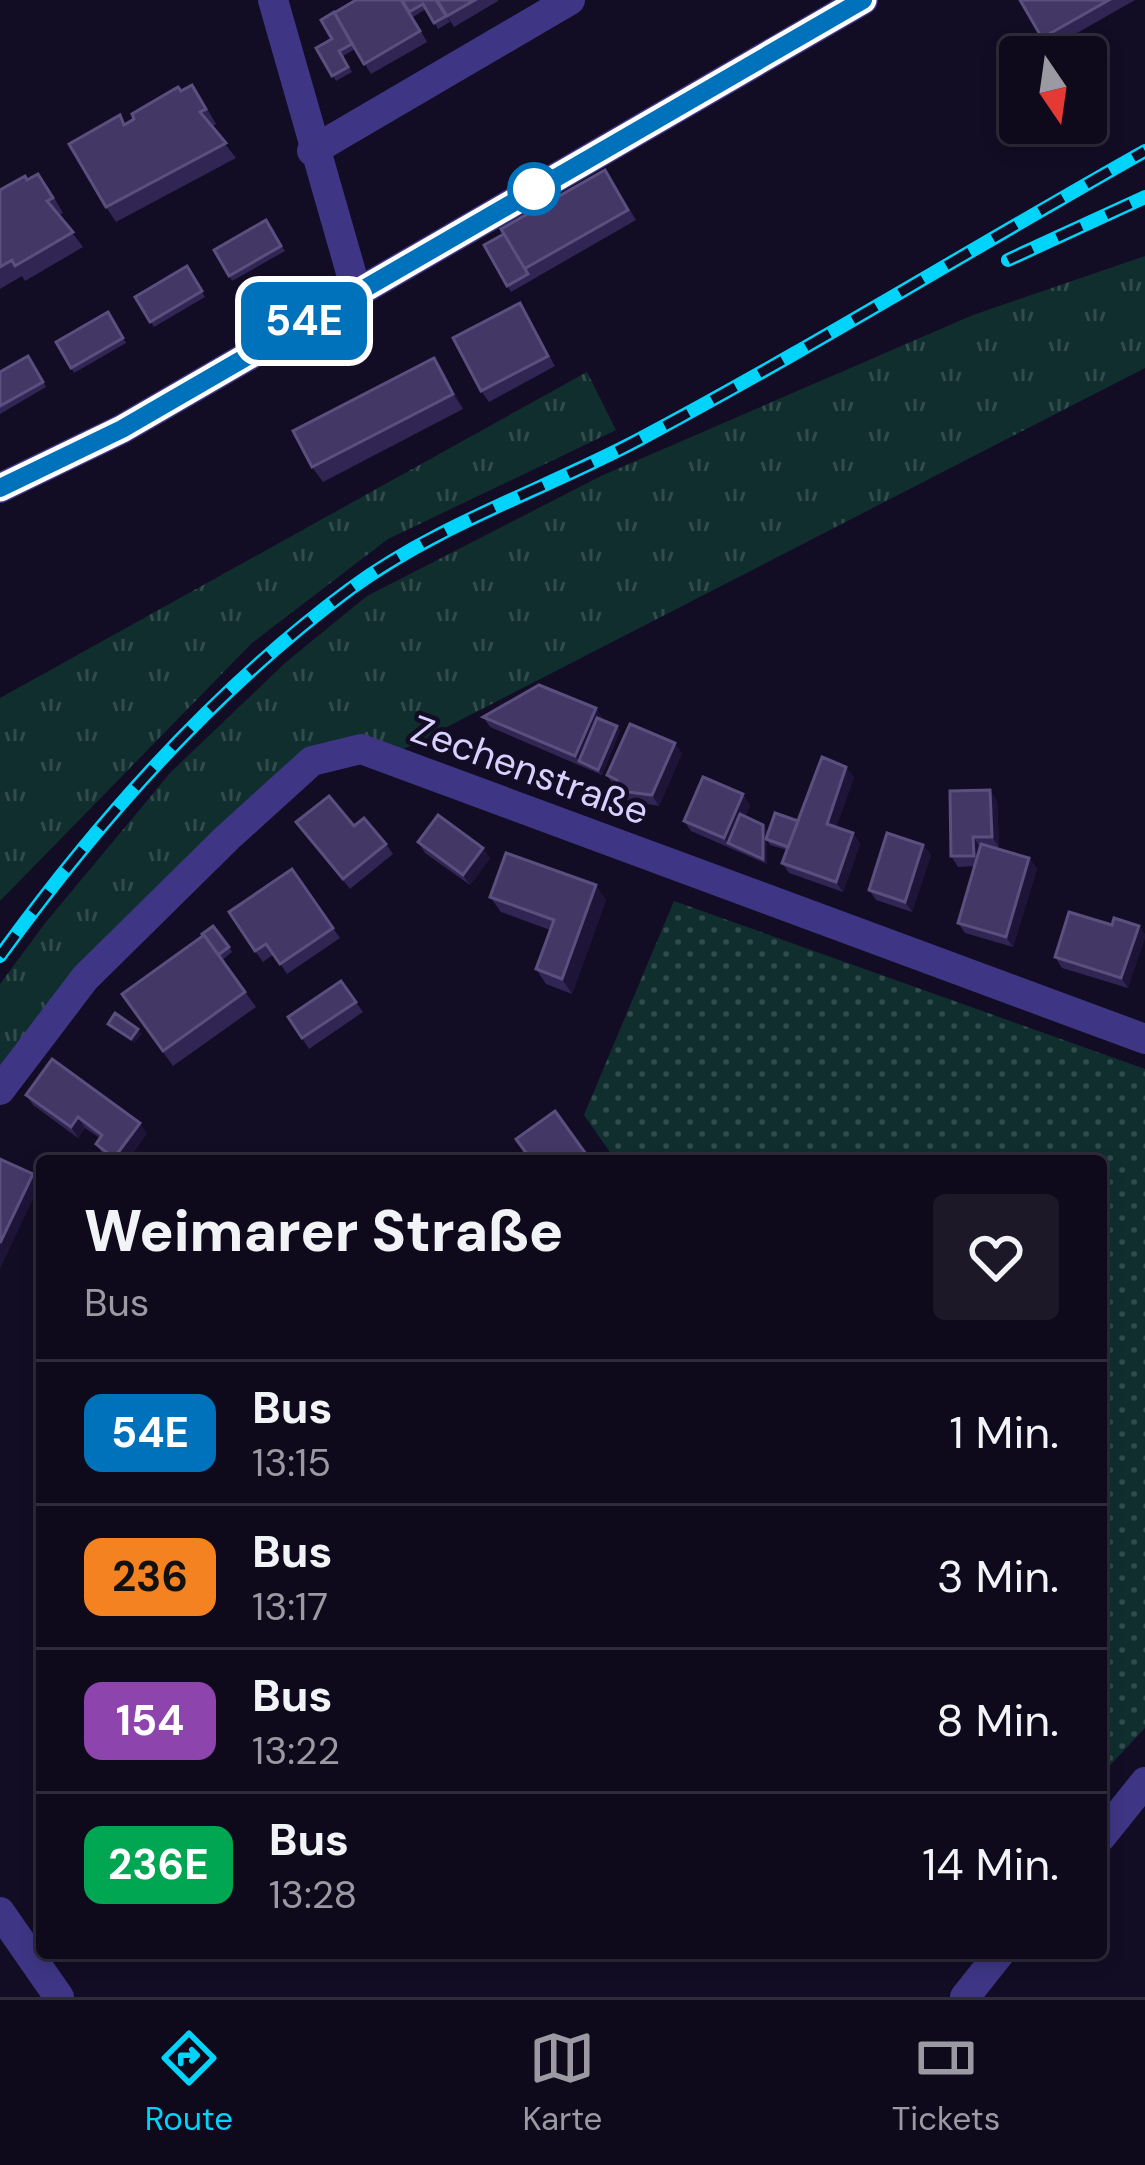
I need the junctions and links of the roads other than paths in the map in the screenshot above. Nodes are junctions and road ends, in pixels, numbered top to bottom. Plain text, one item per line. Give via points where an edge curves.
1 (273, 0) edge
2 (570, 0) edge
3 (862, 0) edge
4 (312, 151) junction
5 (356, 290) junction
6 (0, 488) edge
7 (1145, 1039) edge
8 (0, 1090) edge
9 (1145, 1782) edge
10 (1107, 1830) edge
11 (0, 1912) edge
12 (995, 1959) edge
13 (59, 1997) edge
14 (965, 1997) edge

1 - 4 street
2 - 4 street
3 - 5 street
4 - 5 street
5 - 6 street via 122,429
7 - 8 street, Zechenstraße via 361,749 312,761 228,837 85,978
9 - 10 street
11 - 13 street
12 - 14 street

